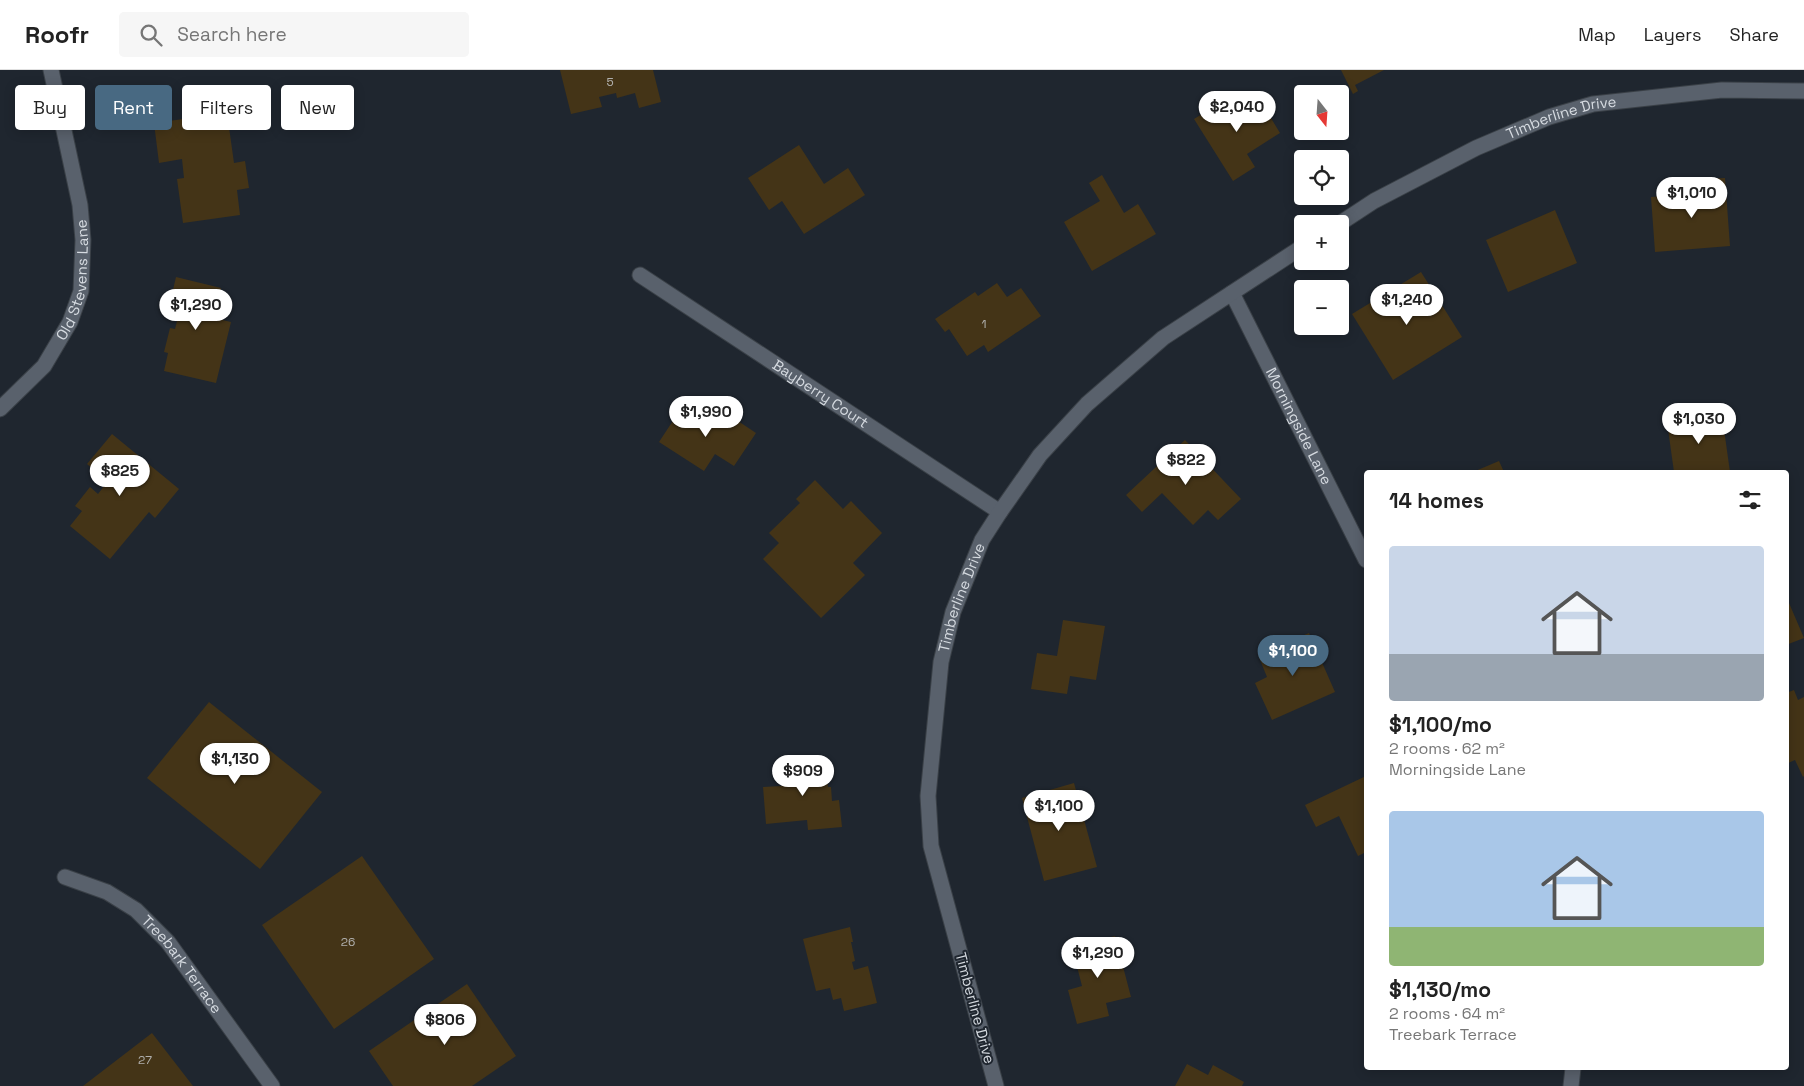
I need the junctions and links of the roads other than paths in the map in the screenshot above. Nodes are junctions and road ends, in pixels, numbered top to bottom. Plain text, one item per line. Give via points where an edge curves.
1 (51, 70) edge
2 (1804, 92) edge
3 (1349, 217) edge
4 (1294, 252) edge
5 (640, 275) dead end
6 (1232, 293) junction
7 (0, 409) edge
8 (1000, 512) junction
9 (1364, 556) edge
10 (64, 877) dead end
11 (1573, 1070) edge
12 (272, 1086) edge
13 (996, 1086) edge
14 (1571, 1086) edge

1 - 7 street, Old Stevens Lane via 80,205 83,240 81,291 70,322 44,366
2 - 3 street, Timberline Drive via 1722,90 1593,104 1549,117 1476,148
4 - 6 street, Timberline Drive
5 - 8 street, Bayberry Court
6 - 8 street, Timberline Drive via 1163,338 1087,404 1040,455
6 - 9 street, Morningside Lane
8 - 13 street, Timberline Drive via 982,540 953,612 941,662 928,796 931,846
10 - 12 street, Treebark Terrace via 107,892 136,910 168,942
11 - 14 street

